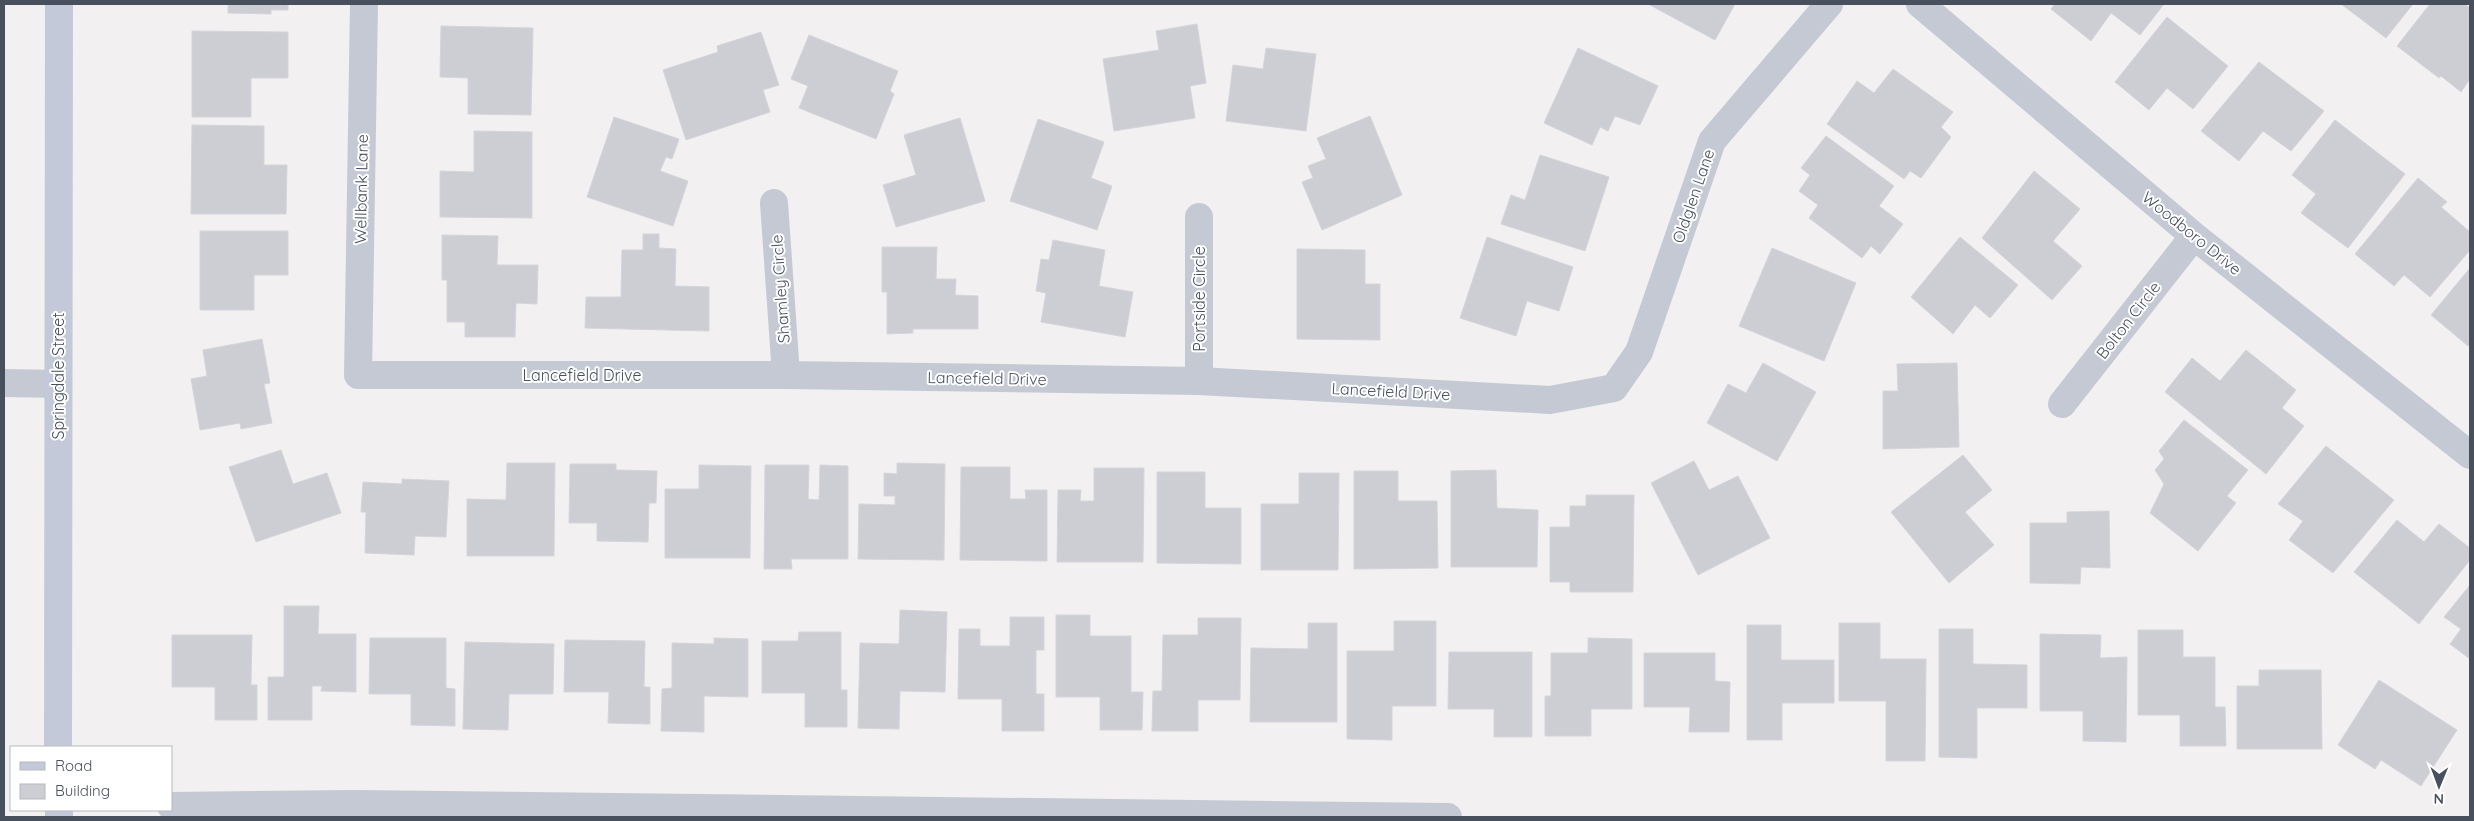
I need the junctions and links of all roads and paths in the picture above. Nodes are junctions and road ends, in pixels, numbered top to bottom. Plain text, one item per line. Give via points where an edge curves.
1 (59, 4) edge
2 (364, 4) edge
3 (1829, 4) edge
4 (1920, 4) edge
5 (774, 203) dead end
6 (1199, 217) dead end
7 (2194, 236) junction
8 (358, 374) joint
9 (786, 375) junction
10 (1199, 381) junction
11 (4, 383) edge
12 (58, 384) junction
13 (1614, 388) joint
14 (2062, 404) dead end
15 (2470, 456) edge
16 (58, 746) edge
17 (172, 806) edge
18 (354, 811) edge
19 (1448, 817) edge

1 - 12 street, Springdale Street
2 - 8 street, Wellbank Lane
3 - 13 street, Oldglen Lane via 1712,141 1639,352
4 - 7 street, Woodboro Drive
5 - 9 street, Shamley Circle
6 - 10 street, Portside Circle
7 - 14 street, Bolton Circle
7 - 15 street, Woodboro Drive
8 - 9 street, Lancefield Drive
9 - 10 street, Lancefield Drive
10 - 13 street, Lancefield Drive via 1550,400
11 - 12 street
12 - 16 street, Springdale Street
17 - 18 street
18 - 19 street

